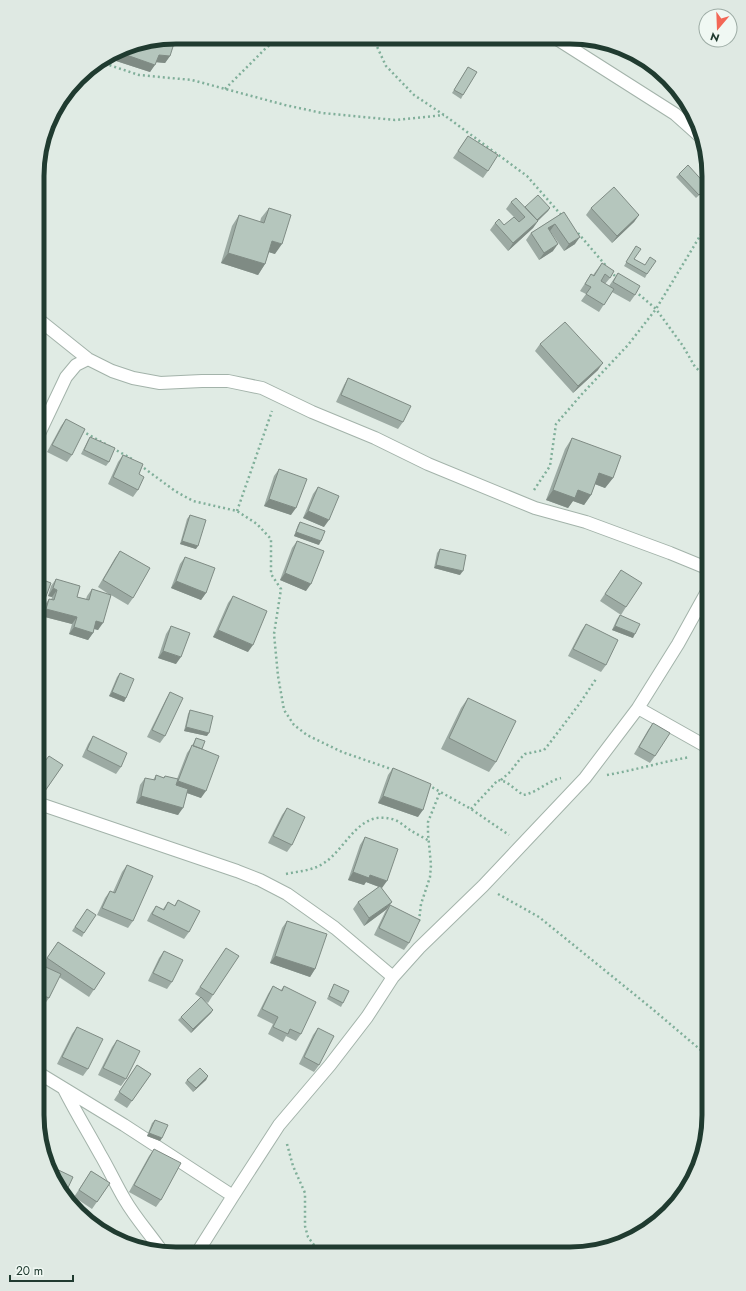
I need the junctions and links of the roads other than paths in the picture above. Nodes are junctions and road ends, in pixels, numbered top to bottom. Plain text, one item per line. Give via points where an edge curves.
1 (565, 44) edge
2 (694, 131) edge
3 (44, 324) edge
4 (88, 359) junction
5 (44, 423) edge
6 (702, 566) edge
7 (702, 601) edge
8 (638, 708) junction
9 (702, 744) edge
10 (44, 805) edge
11 (393, 977) junction
12 (44, 1076) edge
13 (63, 1088) junction
14 (233, 1196) junction
15 (158, 1246) edge
16 (202, 1247) edge

1 - 2 street via 675,114
3 - 4 street
4 - 5 street via 76,365 66,377
4 - 6 street via 112,371 160,383 228,381 262,388 428,464 525,504 586,522
7 - 8 street
8 - 9 street
8 - 11 street via 585,778
10 - 11 street via 260,880 287,894 335,928
11 - 14 street via 367,1017 279,1125
12 - 13 street
13 - 14 street
13 - 15 street via 125,1200
14 - 16 street

